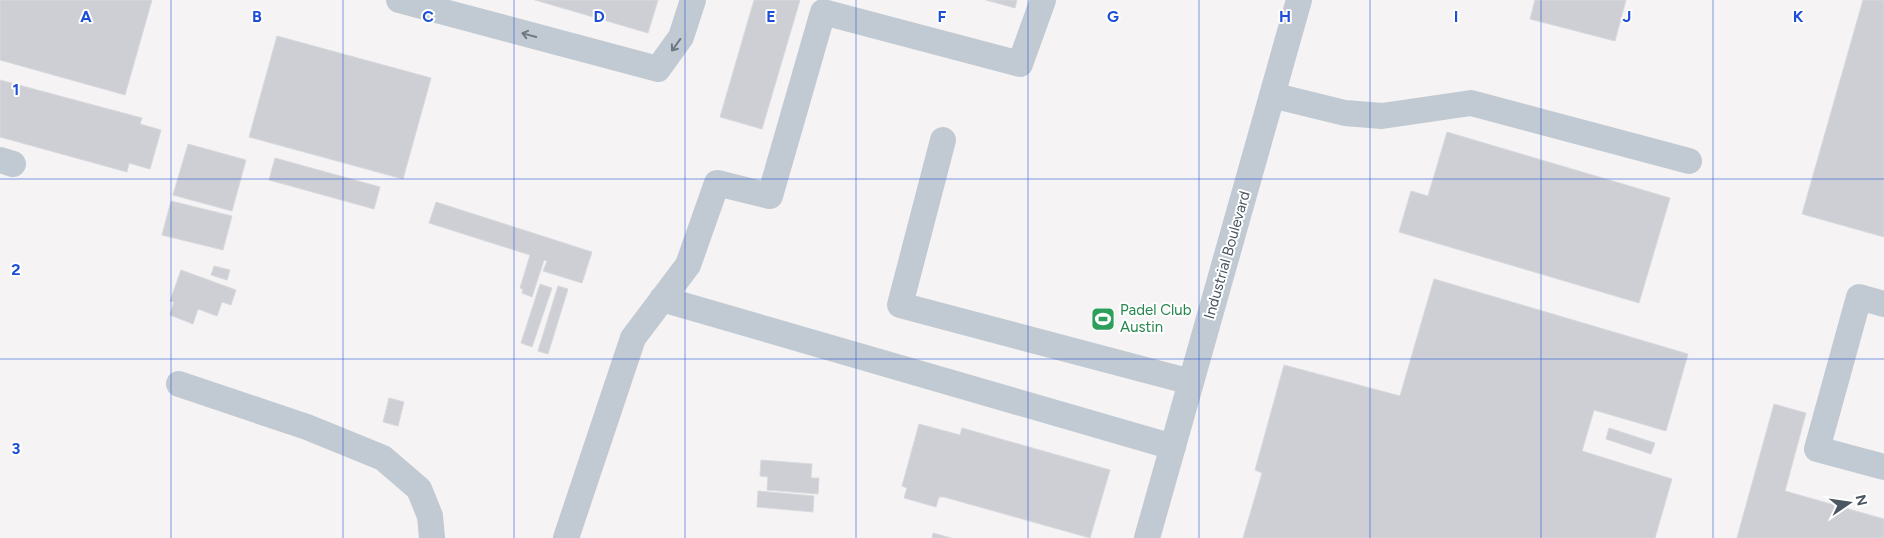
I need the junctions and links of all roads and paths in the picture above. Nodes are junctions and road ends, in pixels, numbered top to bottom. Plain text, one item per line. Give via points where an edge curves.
1 (399, 0) edge
2 (693, 0) edge
3 (1043, 0) edge
4 (1299, 0) edge
5 (1272, 95) junction
6 (943, 140) dead end
7 (1689, 161) dead end
8 (662, 299) junction
9 (1884, 304) edge
10 (1191, 382) junction
11 (179, 384) dead end
12 (1173, 447) junction
13 (1884, 467) edge
14 (432, 538) edge
15 (566, 538) edge
16 (1147, 538) edge

2 -> 1 street via 681,37 658,69
3 - 8 street via 1020,64 823,12 770,196 717,182 688,265
4 - 5 street, Industrial Boulevard
5 - 7 street via 1345,113 1382,116 1471,103
5 - 10 street, Industrial Boulevard
6 - 10 street via 900,305
8 - 12 street
8 - 15 street via 633,338
9 - 13 street via 1859,297 1817,449
10 - 12 street, Industrial Boulevard
11 - 14 street via 307,427 382,458 419,489 430,516
12 - 16 street, Industrial Boulevard

